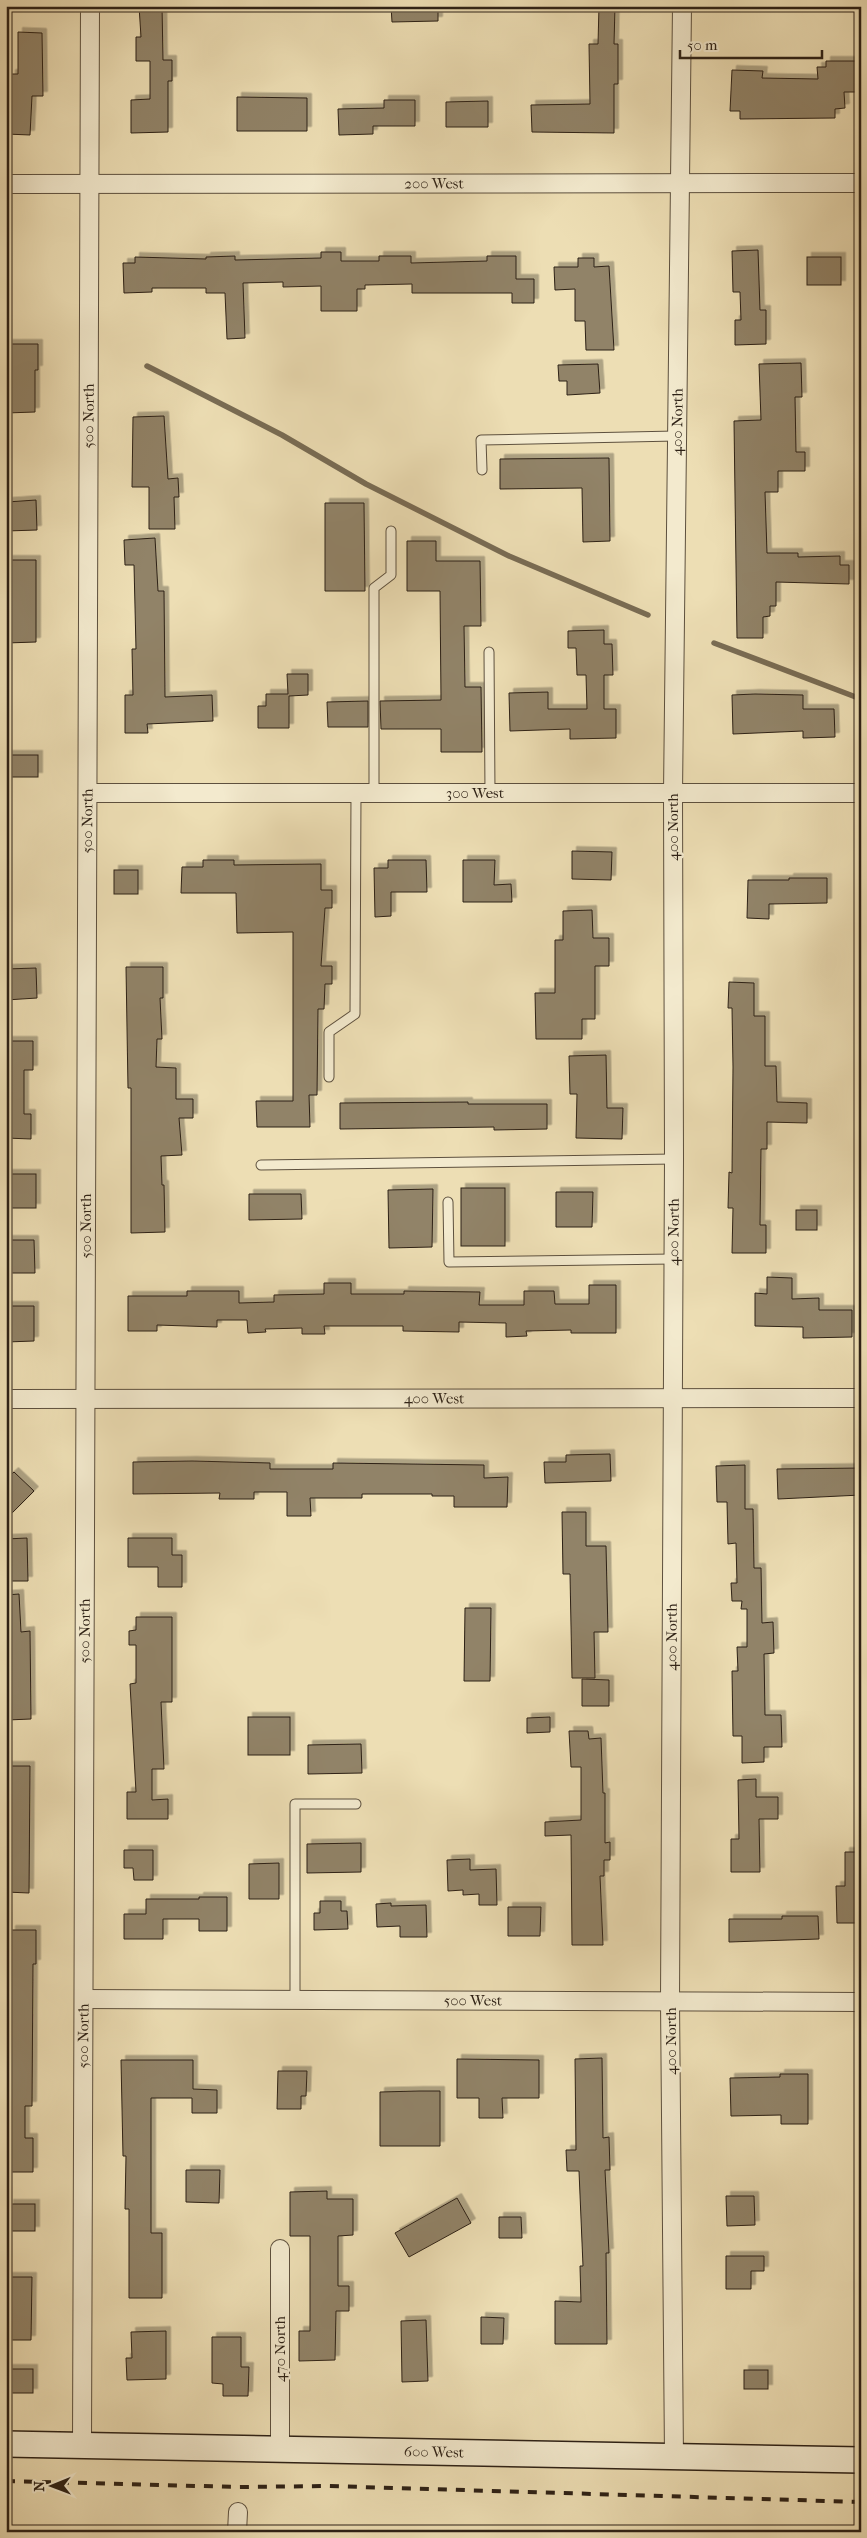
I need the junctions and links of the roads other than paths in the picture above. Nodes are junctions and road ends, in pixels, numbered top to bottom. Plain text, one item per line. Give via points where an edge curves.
1 (90, 6) edge
2 (682, 6) edge
3 (678, 182) junction
4 (861, 183) edge
5 (6, 184) edge
6 (90, 184) junction
7 (676, 436) junction
8 (482, 470) dead end
9 (392, 531) dead end
10 (489, 652) dead end
11 (89, 793) junction
12 (356, 793) junction
13 (374, 793) junction
14 (490, 793) junction
15 (673, 793) junction
16 (861, 793) edge
17 (329, 1078) dead end
18 (674, 1159) junction
19 (261, 1165) dead end
20 (448, 1202) dead end
21 (673, 1259) junction
22 (84, 1398) junction
23 (861, 1398) edge
24 (6, 1399) edge
25 (673, 1399) junction
26 (356, 1804) dead end
27 (84, 1999) junction
28 (294, 1999) junction
29 (670, 2001) junction
30 (861, 2002) edge
31 (280, 2249) dead end
32 (6, 2444) edge
33 (82, 2446) junction
34 (280, 2449) junction
35 (674, 2457) junction
36 (861, 2460) edge
37 (238, 2512) dead end
38 (238, 2532) edge

1 - 6 street, 500 North
2 - 3 street, 400 North
3 - 4 street, 200 West
3 - 6 street, 200 West
3 - 7 street, 400 North
5 - 6 street, 200 West
6 - 11 street, 500 North
7 - 8 lane via 482,440
7 - 15 street, 400 North
9 - 13 lane via 391,575 374,588
10 - 14 lane
11 - 12 street, 300 West
11 - 22 street, 500 North
12 - 13 street, 300 West
12 - 17 lane via 355,1014 329,1032
13 - 14 street, 300 West
14 - 15 street, 300 West
15 - 16 street, 300 West
15 - 18 street, 400 North
18 - 19 lane
18 - 21 street, 400 North
20 - 21 lane via 449,1262
21 - 25 street, 400 North
22 - 24 street, 400 West
22 - 25 street, 400 West
22 - 27 street, 500 North
23 - 25 street, 400 West
25 - 29 street, 400 North
26 - 28 lane via 295,1804
27 - 28 street, 500 West
27 - 33 street, 500 North
28 - 29 street, 500 West
29 - 30 street, 500 West
29 - 35 street, 400 North
31 - 34 street, 470 North
32 - 33 main road, 600 West
33 - 34 main road, 600 West
34 - 35 main road, 600 West
35 - 36 main road, 600 West
37 - 38 street

